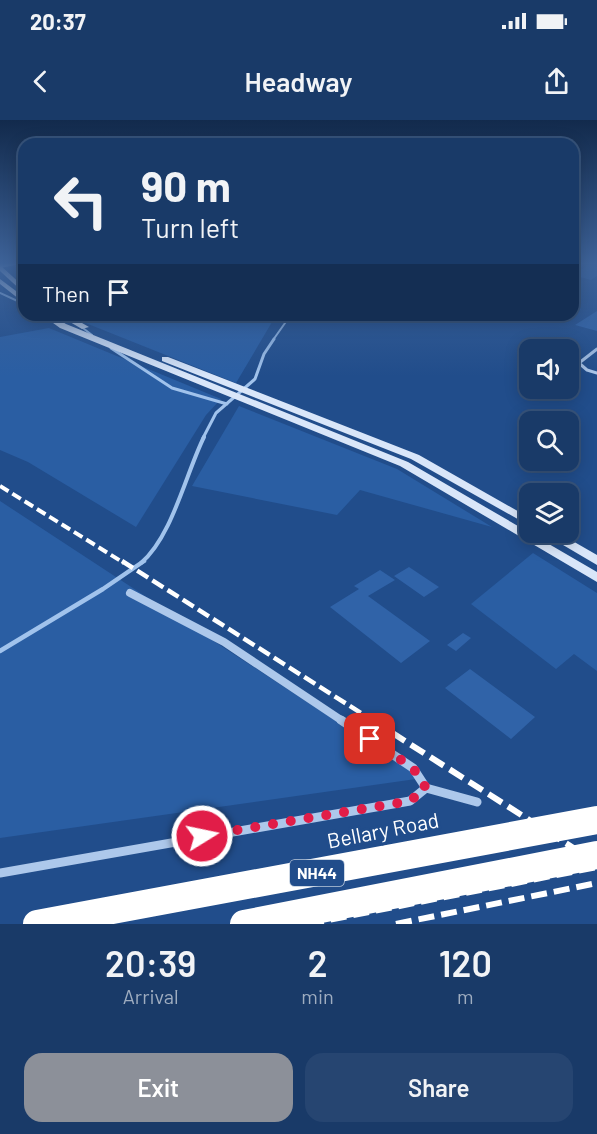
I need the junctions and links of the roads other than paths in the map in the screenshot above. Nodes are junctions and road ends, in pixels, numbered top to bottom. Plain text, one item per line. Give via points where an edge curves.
1 (55, 321) edge
2 (71, 321) edge
3 (597, 349) edge
4 (597, 373) edge
5 (519, 517) edge
6 (566, 543) edge
7 (597, 561) edge
8 (597, 578) edge
9 (130, 593) dead end
10 (426, 788) junction
11 (477, 802) dead end
12 (597, 820) edge
13 (597, 855) edge
14 (0, 873) edge
15 (37, 924) edge
16 (244, 924) edge

1 - 8 street via 404,464
2 - 5 street via 415,457
3 - 4 lane via 579,363
6 - 7 street
9 - 10 street via 224,642 413,768
10 - 11 street
10 - 14 street via 410,801
12 - 15 highway, Bellary Road / NH44, bridge
13 - 16 highway, NH44, bridge

